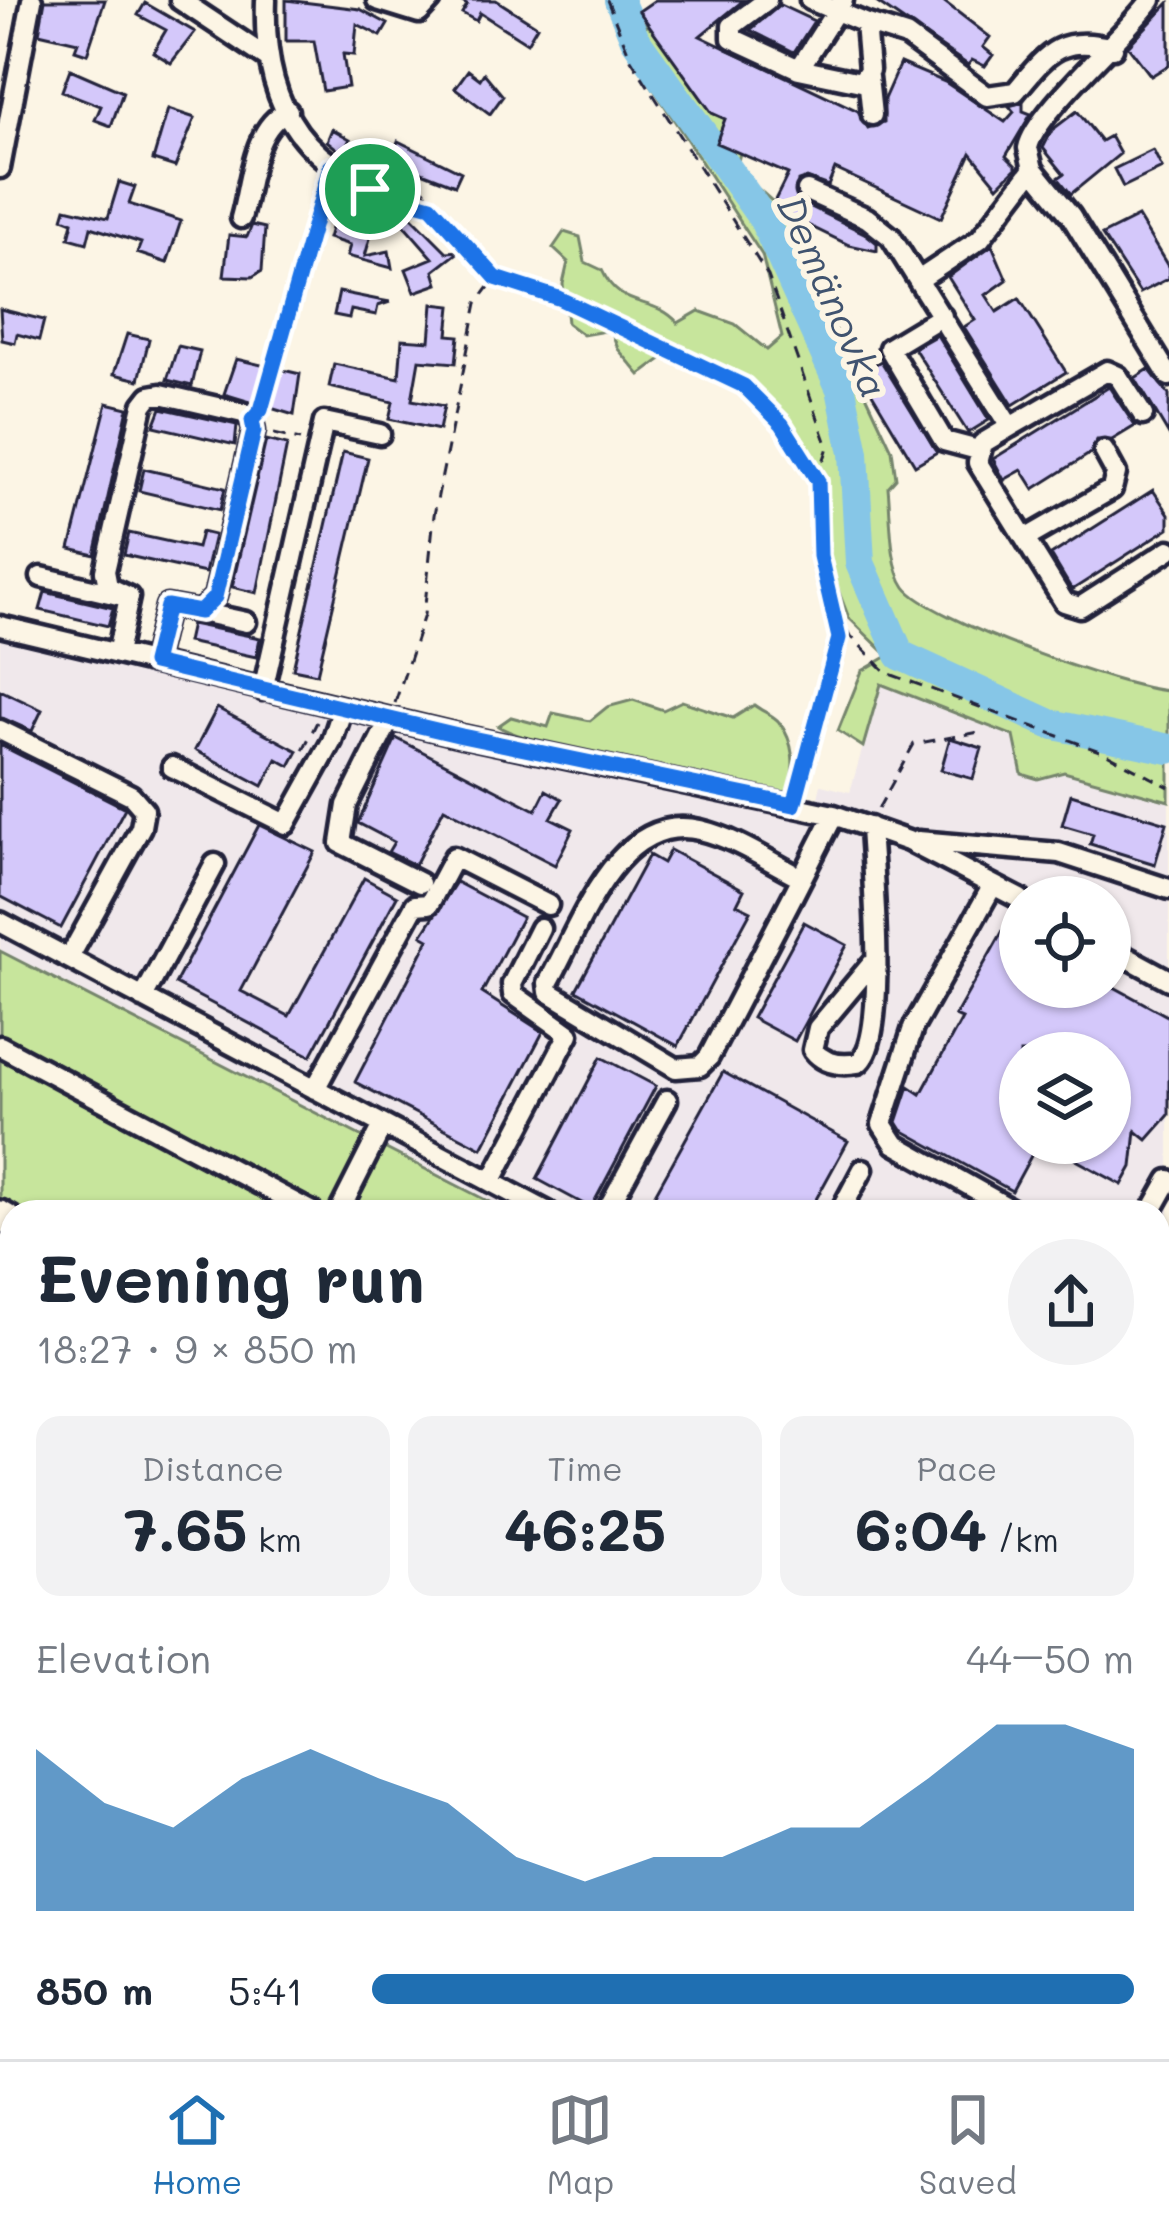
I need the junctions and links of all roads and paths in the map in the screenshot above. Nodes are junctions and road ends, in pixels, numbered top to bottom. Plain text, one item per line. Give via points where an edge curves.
1 (32, 0) edge
2 (180, 0) edge
3 (266, 0) edge
4 (377, 0) edge
5 (431, 0) edge
6 (607, 0) edge
7 (767, 0) edge
8 (810, 0) edge
9 (1151, 0) edge
10 (839, 6) edge
11 (865, 23) junction
12 (1113, 48) junction
13 (268, 58) junction
14 (799, 69) junction
15 (868, 77) junction
16 (288, 111) junction
17 (872, 115) dead end
18 (330, 167) junction
19 (0, 169) edge
20 (1033, 169) junction
21 (807, 191) dead end
22 (416, 199) joint
23 (241, 218) dead end
24 (496, 278) junction
25 (920, 279) junction
26 (942, 316) junction
27 (1169, 376) edge
28 (1143, 416) dead end
29 (253, 424) junction
30 (1010, 427) junction
31 (380, 434) dead end
32 (319, 445) junction
33 (978, 450) junction
34 (1104, 451) dead end
35 (818, 481) junction
36 (1024, 539) junction
37 (1169, 550) edge
38 (41, 578) dead end
39 (123, 596) junction
40 (167, 606) junction
41 (200, 612) junction
42 (246, 622) dead end
43 (838, 623) junction
44 (0, 626) edge
45 (117, 654) junction
46 (153, 663) junction
47 (263, 689) junction
48 (334, 706) junction
49 (390, 719) junction
50 (0, 730) edge
51 (985, 731) dead end
52 (303, 750) dead end
53 (172, 766) dead end
54 (1169, 787) edge
55 (794, 805) junction
56 (834, 815) junction
57 (870, 827) junction
58 (908, 841) junction
59 (215, 864) dead end
60 (802, 878) junction
61 (419, 883) dead end
62 (993, 885) junction
63 (999, 888) edge
64 (1169, 889) edge
65 (548, 905) dead end
66 (0, 922) edge
67 (541, 928) dead end
68 (69, 958) junction
69 (875, 959) junction
70 (1131, 959) edge
71 (1169, 980) edge
72 (143, 998) junction
73 (0, 1046) edge
74 (314, 1089) junction
75 (667, 1100) dead end
76 (382, 1125) junction
77 (863, 1168) dead end
78 (491, 1182) junction
79 (289, 1200) edge
80 (346, 1200) edge
81 (525, 1200) edge
82 (613, 1200) edge
83 (846, 1200) edge
84 (995, 1200) edge

1 - 19 street
2 - 13 street
3 - 13 street
4 - 5 street via 419,14
6 - 35 path via 632,58 768,276 828,448
7 - 14 street via 732,26 731,38
8 - 10 street
9 - 12 street
10 - 11 street
10 - 14 street
11 - 12 street via 906,36 987,96 1015,92 1061,45
11 - 15 street
12 - 20 street via 1035,129 1028,148
13 - 16 street
14 - 15 street via 854,84
15 - 17 street
16 - 18 street via 302,142
16 - 23 street via 269,123
18 - 22 street via 370,189
18 - 29 path
20 - 25 street via 980,239
20 - 27 street
21 - 25 street via 878,225
22 - 24 path
24 - 35 path via 558,298 744,386 768,405
24 - 49 path via 477,303 434,514 424,615
25 - 26 street
26 - 30 street
26 - 33 street via 889,348 944,441
28 - 30 street via 1107,371
29 - 32 path
29 - 39 street via 161,394 143,405 104,572 108,587
29 - 41 street via 215,597
30 - 33 street
31 - 32 street via 324,422
32 - 47 street
33 - 36 street
34 - 36 street via 1116,473 1112,489
35 - 43 path via 820,556
36 - 37 street via 1074,607
38 - 39 street
39 - 40 street
39 - 45 street
40 - 41 street
40 - 46 street
41 - 42 street
43 - 54 path via 887,674 1105,753
43 - 55 path via 834,670
44 - 45 street
45 - 46 street
46 - 47 street
47 - 48 street
48 - 49 street
48 - 52 path
48 - 53 street via 332,740 286,824
49 - 55 street
49 - 61 street via 347,805 340,843
50 - 68 street via 131,795 144,810
51 - 57 path via 914,744
55 - 56 street
56 - 57 street
56 - 60 street
57 - 58 street
57 - 69 street
58 - 62 street
58 - 64 street via 1058,853
59 - 72 street
60 - 60 street via 700,1066 676,1068 549,992 626,849 651,832 711,833
62 - 63 street
62 - 84 street via 913,1028 882,1124 895,1144
65 - 74 street via 454,857 429,904 416,905
66 - 68 street
67 - 78 street via 513,994 569,1034
68 - 72 street
69 - 69 street via 868,1056 841,1066 819,1057 818,1028
70 - 71 street
72 - 74 street
73 - 79 street
74 - 76 street
75 - 82 street
76 - 78 street
76 - 80 street
77 - 83 street
78 - 81 street

